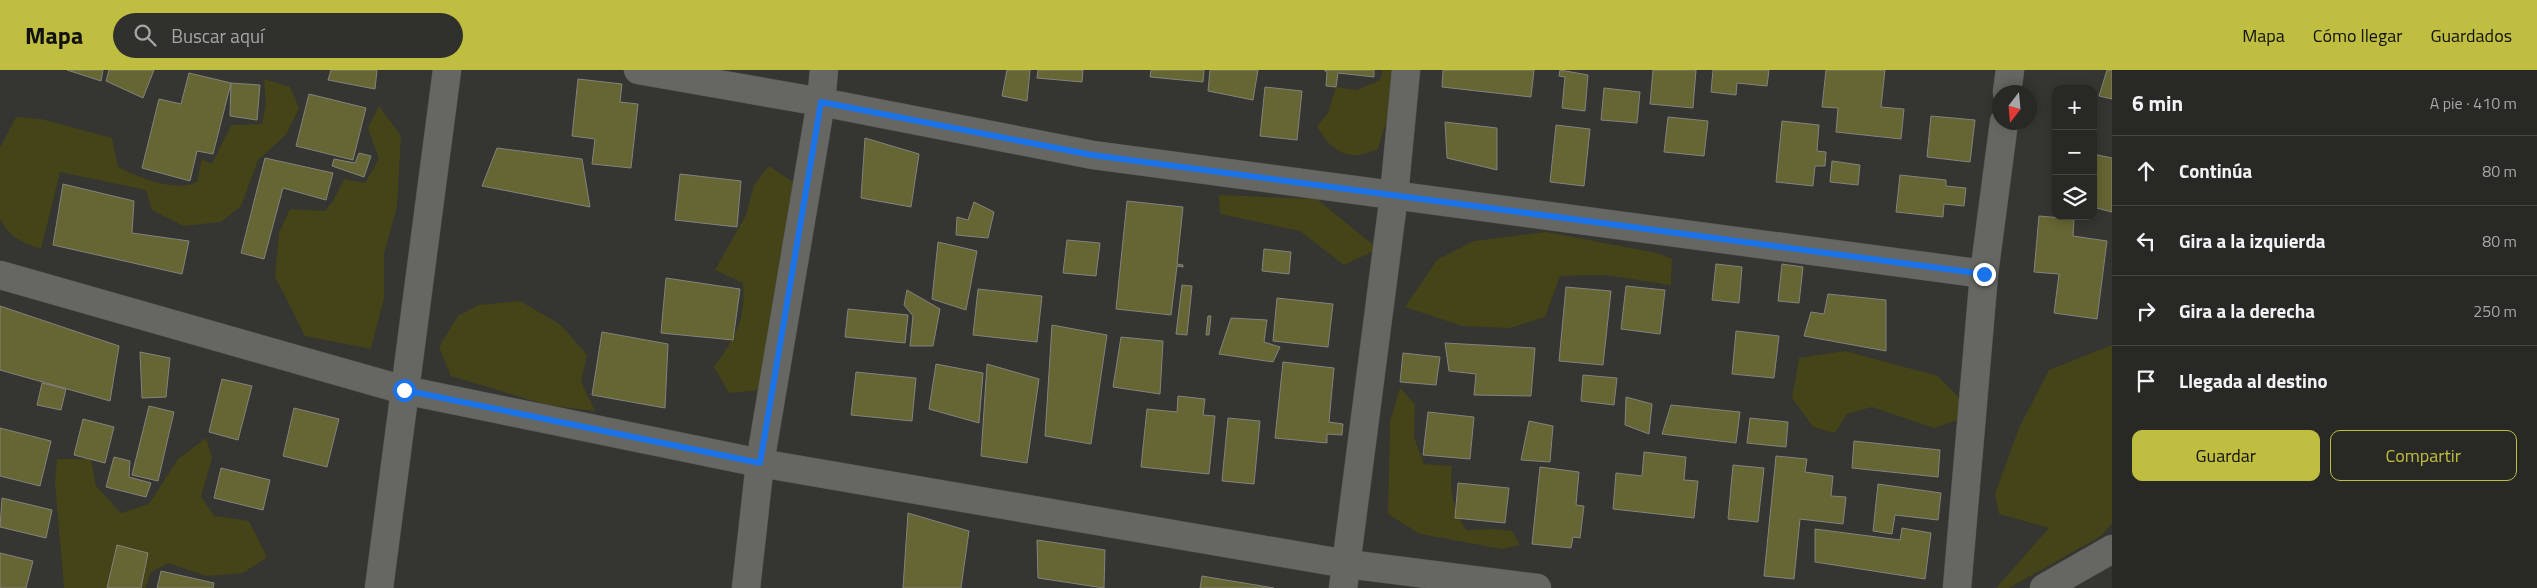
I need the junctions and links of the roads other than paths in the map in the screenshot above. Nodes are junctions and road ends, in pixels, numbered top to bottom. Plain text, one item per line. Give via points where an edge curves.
1 (447, 70) edge
2 (638, 70) edge
3 (824, 70) edge
4 (1406, 70) edge
5 (2010, 70) edge
6 (2008, 85) edge
7 (821, 102) junction
8 (2003, 130) edge
9 (1394, 196) junction
10 (1984, 274) junction
11 (0, 275) edge
12 (404, 390) junction
13 (760, 463) junction
14 (2112, 549) edge
15 (1345, 576) edge
16 (380, 588) edge
17 (746, 588) edge
18 (1537, 588) edge
19 (1957, 588) edge
20 (2044, 588) edge

1 - 12 street
2 - 7 street
3 - 7 street
4 - 9 street
5 - 6 street
7 - 9 street via 1092,155
7 - 13 street
8 - 10 street
9 - 10 street
9 - 15 street
10 - 19 street
11 - 12 street
12 - 13 street
12 - 16 street
13 - 15 street
13 - 17 street
14 - 20 street
15 - 18 street

